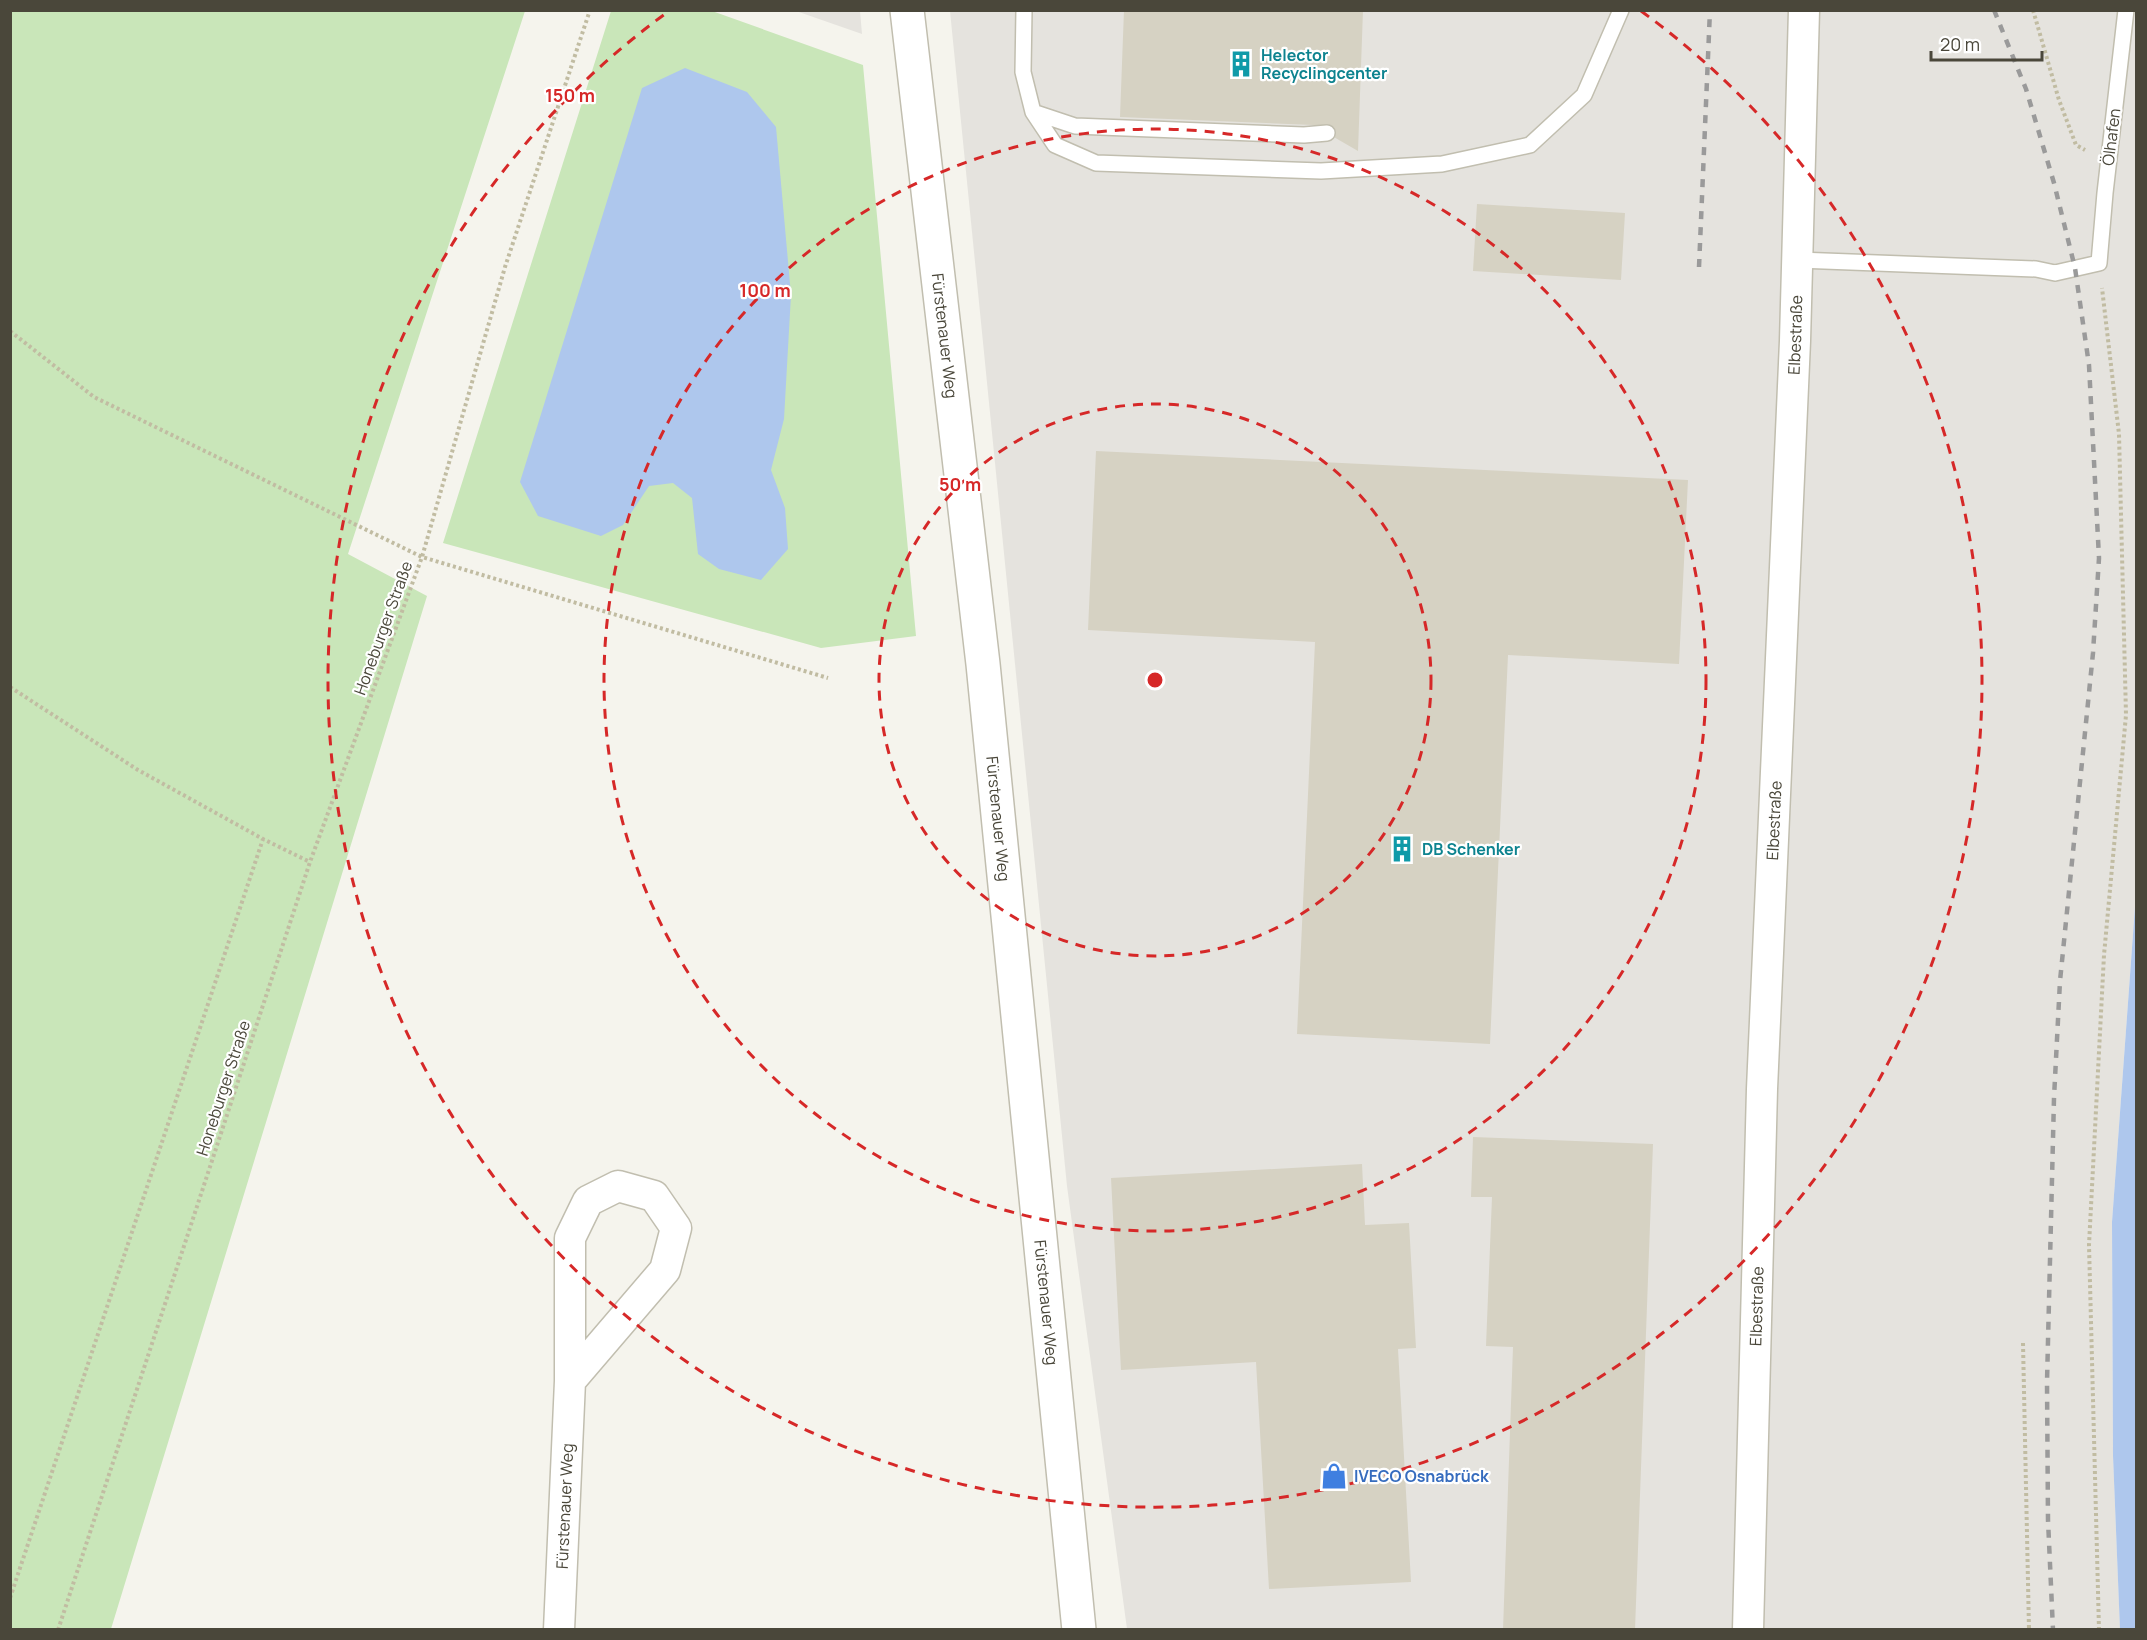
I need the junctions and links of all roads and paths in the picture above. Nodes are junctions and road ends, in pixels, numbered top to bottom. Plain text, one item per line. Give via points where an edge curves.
1 (590, 10) edge
2 (907, 10) edge
3 (1024, 10) edge
4 (1621, 10) edge
5 (1804, 10) edge
6 (2033, 10) edge
7 (2126, 10) edge
8 (1033, 112) junction
9 (1327, 133) dead end
10 (2108, 166) junction
11 (1798, 261) junction
12 (2099, 263) junction
13 (10, 332) edge
14 (422, 557) junction
15 (828, 678) dead end
16 (10, 687) edge
17 (262, 839) junction
18 (310, 862) junction
19 (2024, 1343) dead end
20 (570, 1380) junction
21 (10, 1598) edge
22 (57, 1629) edge
23 (560, 1629) edge
24 (1079, 1629) edge
25 (1748, 1629) edge
26 (2029, 1629) edge
27 (2099, 1629) edge

1 - 14 path, Honeburger Straße via 506,267
2 - 24 street, Fürstenauer Weg via 983,664
3 - 8 lane via 1023,72
4 - 8 lane via 1584,95 1530,145 1442,164 1321,171 1096,163 1055,145
5 - 11 street, Elbestraße
6 - 10 path via 2076,145
7 - 10 lane, Ölhafen
8 - 9 lane via 1075,126
10 - 12 lane, Ölhafen
11 - 12 lane via 2036,269 2055,273
11 - 25 street, Elbestraße via 1762,1089
12 - 27 path via 2119,434 2126,715 2104,956 2089,1245
13 - 14 path via 94,397
14 - 15 path
14 - 18 path, Honeburger Straße
16 - 17 path via 138,770
17 - 18 path
17 - 21 path
18 - 22 path, Honeburger Straße
19 - 26 path
20 - 20 street, Fürstenauer Weg via 570,1238 588,1201 618,1186 654,1196 676,1228 665,1270
20 - 23 street, Fürstenauer Weg

